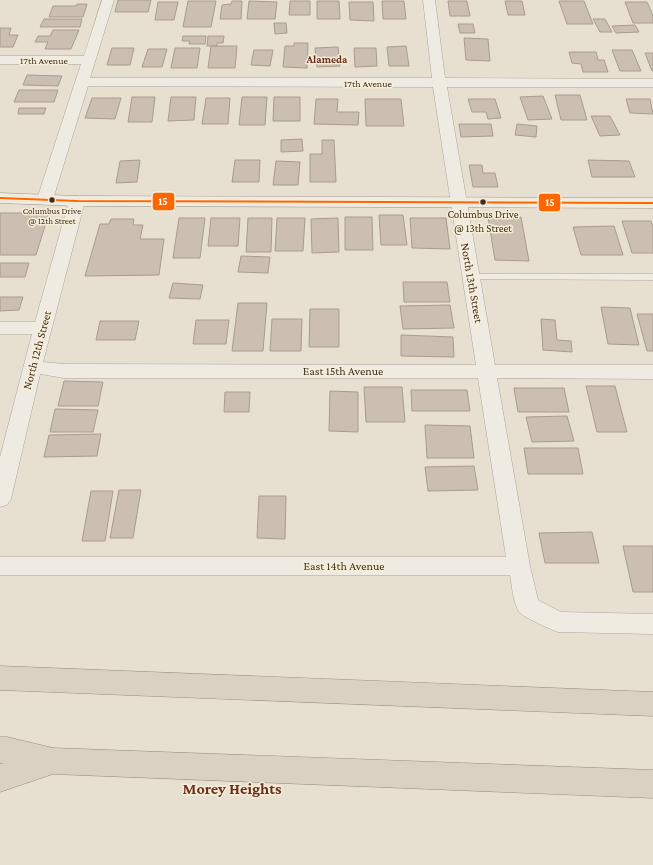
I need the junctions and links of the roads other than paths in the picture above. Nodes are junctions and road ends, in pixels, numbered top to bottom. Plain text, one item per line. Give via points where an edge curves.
1 (108, 0) edge
2 (429, 0) edge
3 (0, 60) edge
4 (88, 60) junction
5 (82, 82) junction
6 (439, 83) junction
7 (653, 83) edge
8 (0, 198) edge
9 (45, 199) junction
10 (77, 201) junction
11 (458, 202) junction
12 (653, 203) edge
13 (471, 277) junction
14 (653, 277) edge
15 (0, 328) edge
16 (42, 328) junction
17 (32, 367) junction
18 (488, 372) junction
19 (653, 372) edge
20 (1, 493) edge
21 (0, 566) edge
22 (519, 566) junction
23 (653, 624) edge
24 (0, 678) edge
25 (653, 704) edge
26 (0, 750) edge
27 (53, 761) junction
28 (0, 778) edge
29 (653, 784) edge

1 - 4 street
2 - 6 street, North 13th Street
3 - 4 street, 17th Avenue
4 - 5 street
5 - 6 street, 17th Avenue
5 - 9 street
6 - 7 street, 17th Avenue
6 - 11 street, North 13th Street
8 - 9 main road
9 - 10 main road
10 - 11 main road
10 - 16 street, North 12th Street
11 - 12 main road
11 - 13 street, North 13th Street
13 - 14 lane
13 - 18 street, North 13th Street
15 - 16 street
16 - 17 street, North 12th Street
17 - 18 street, East 15th Avenue via 71,371
17 - 20 street, North 12th Street
18 - 19 street, East 15th Avenue
18 - 22 street, North 13th Street
21 - 22 street, East 14th Avenue
22 - 23 street via 528,606 558,622
24 - 25 highway
26 - 27 highway
27 - 28 highway
27 - 29 highway

